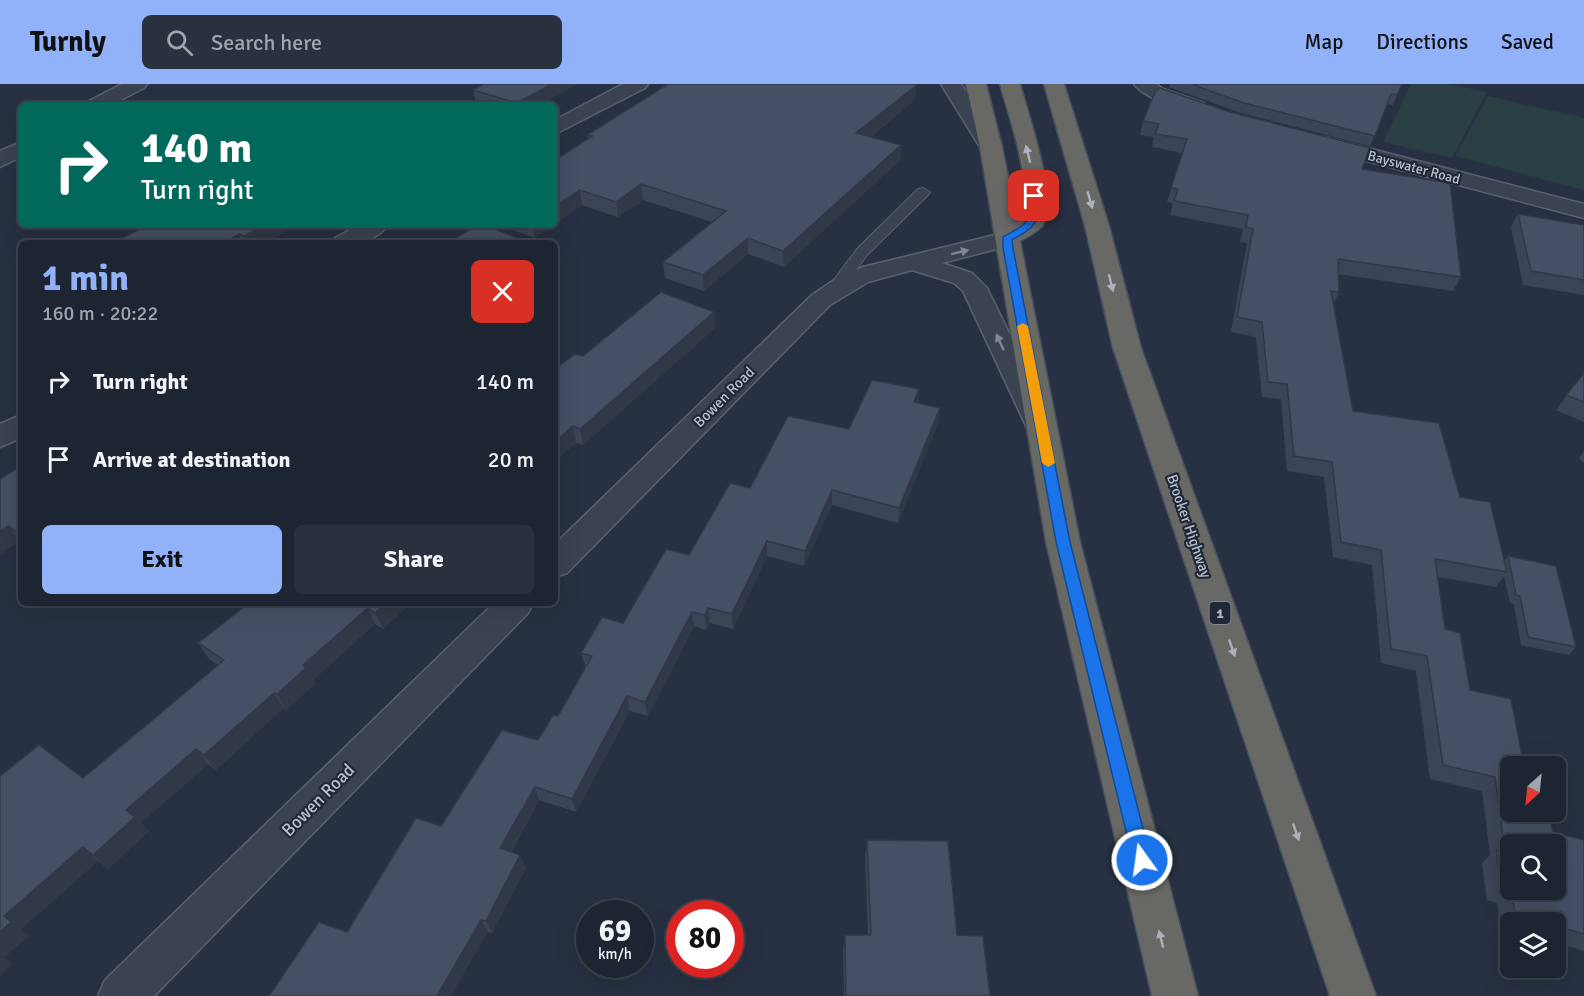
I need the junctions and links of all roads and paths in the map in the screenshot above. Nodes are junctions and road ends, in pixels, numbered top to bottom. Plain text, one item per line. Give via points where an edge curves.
1 (136, 84) edge
2 (639, 84) edge
3 (951, 84) edge
4 (976, 84) edge
5 (1010, 84) edge
6 (1054, 84) edge
7 (1144, 84) edge
8 (102, 102) edge
9 (1213, 112) edge
10 (558, 126) edge
11 (1301, 137) edge
12 (991, 147) junction
13 (18, 150) edge
14 (0, 160) edge
15 (923, 192) dead end
16 (1584, 211) edge
17 (371, 228) edge
18 (1007, 239) junction
19 (349, 240) edge
20 (913, 263) junction
21 (836, 288) junction
22 (18, 427) edge
23 (1043, 433) junction
24 (0, 437) edge
25 (558, 561) edge
26 (513, 606) edge
27 (120, 996) edge
28 (1175, 996) edge
29 (1353, 996) edge

1 - 8 street
2 - 10 street
3 - 12 street
4 - 12 highway
18 -> 5 highway via 1032,223 1034,210 1031,166
6 -> 29 highway, Brooker Highway / 1 via 1097,226 1127,348
7 - 9 street via 1170,98
11 - 16 street, Bayswater Road
12 - 18 highway
13 - 14 street
15 - 21 lane via 862,252
17 - 19 street
20 -> 18 street, Bowen Road
18 - 23 highway
20 - 21 street, Bowen Road via 871,272
23 -> 20 street, Bowen Road via 974,288 963,278
21 - 25 street, Bowen Road
22 - 24 street
28 -> 23 highway via 1063,542
26 - 27 street, Bowen Road

